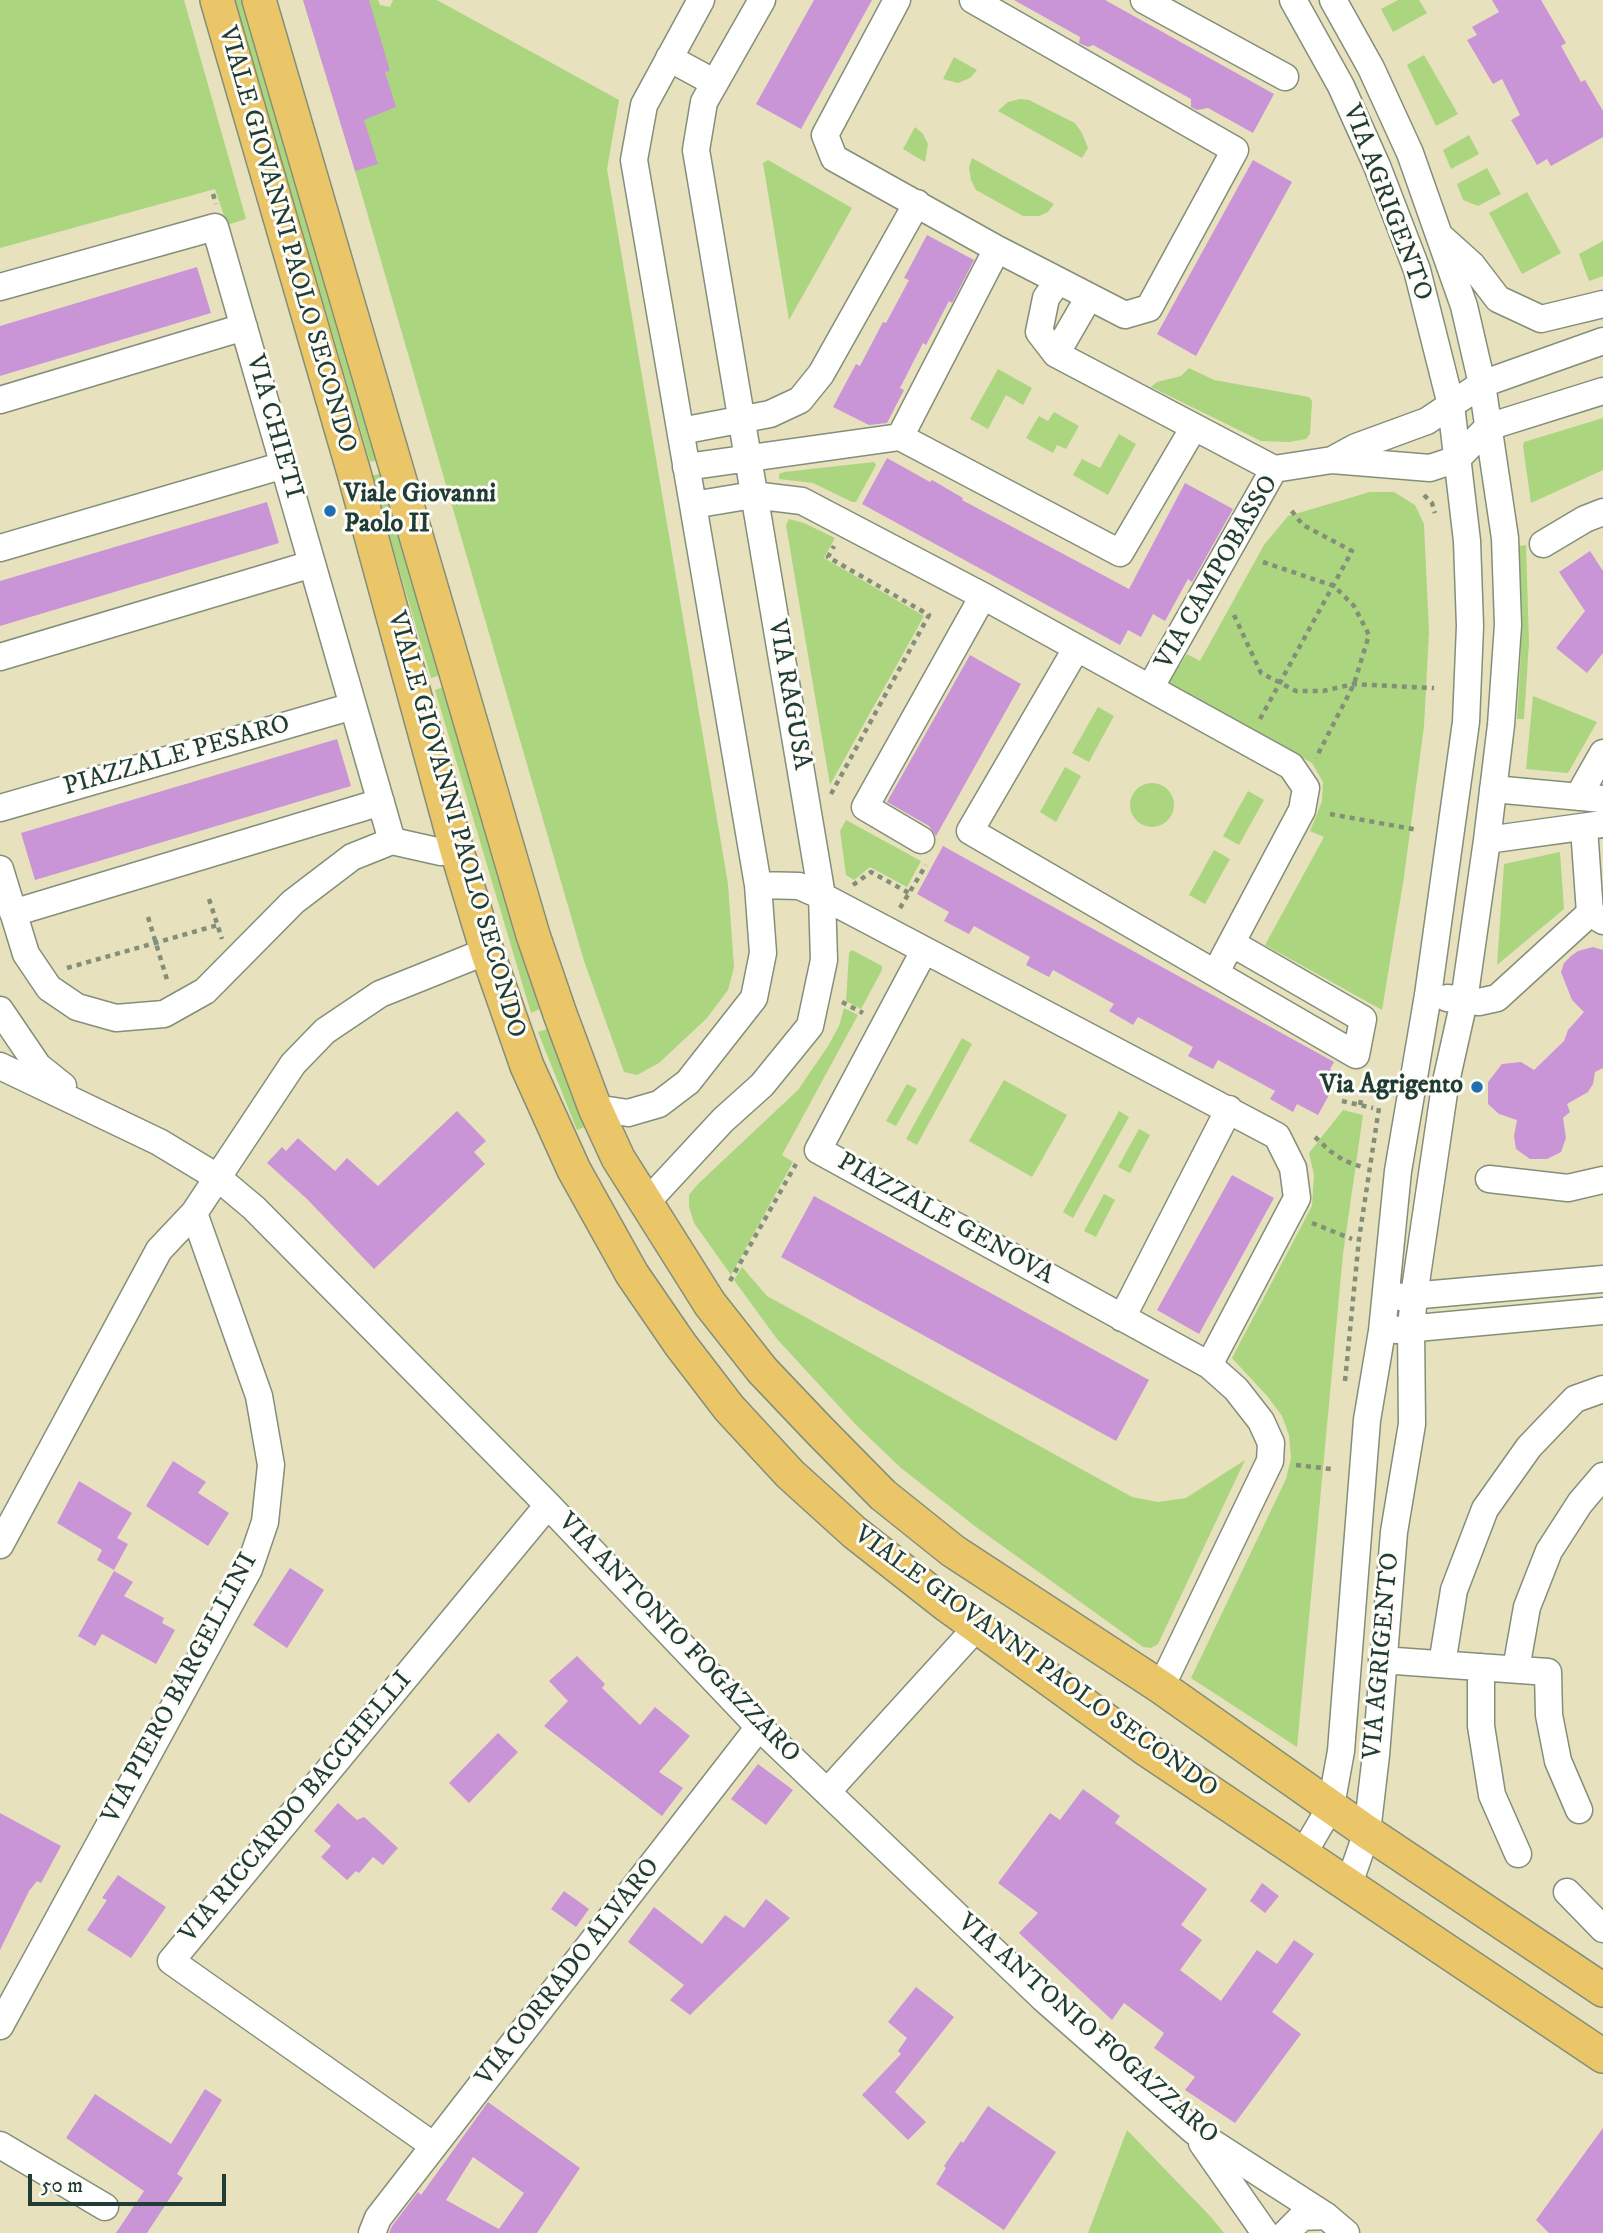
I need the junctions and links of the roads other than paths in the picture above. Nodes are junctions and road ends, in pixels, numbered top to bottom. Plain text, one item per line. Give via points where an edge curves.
1 (217, 0) edge
2 (259, 0) edge
3 (701, 0) edge
4 (762, 0) edge
5 (898, 0) edge
6 (973, 0) edge
7 (1144, 0) edge
8 (1293, 0) edge
9 (1333, 0) edge
10 (669, 58) junction
11 (1284, 77) dead end
12 (715, 83) junction
13 (916, 204) junction
14 (1440, 235) junction
15 (997, 249) junction
16 (1058, 281) junction
17 (0, 287) edge
18 (1089, 297) junction
19 (1603, 304) edge
20 (1541, 319) junction
21 (244, 327) junction
22 (1603, 341) edge
23 (1056, 354) junction
24 (1553, 358) junction
25 (1482, 384) junction
26 (1603, 391) edge
27 (0, 400) edge
28 (1451, 405) junction
29 (742, 421) junction
30 (1194, 427) junction
31 (1488, 428) junction
32 (681, 430) junction
33 (900, 437) junction
34 (748, 457) junction
35 (1457, 458) junction
36 (1332, 460) junction
37 (284, 465) junction
38 (687, 467) junction
39 (1274, 469) junction
40 (753, 495) junction
41 (693, 505) junction
42 (1603, 512) edge
43 (1544, 544) dead end
44 (0, 548) edge
45 (312, 564) junction
46 (983, 596) junction
47 (1076, 649) junction
48 (0, 657) edge
49 (1150, 688) junction
50 (353, 706) junction
51 (1603, 753) edge
52 (1493, 789) junction
53 (1590, 798) edge
54 (381, 802) junction
55 (0, 808) edge
56 (1594, 826) edge
57 (921, 840) dead end
58 (1487, 840) junction
59 (392, 841) junction
60 (457, 850) junction
61 (0, 869) edge
62 (758, 884) junction
63 (822, 896) junction
64 (13, 913) junction
65 (1596, 917) edge
66 (1233, 944) junction
67 (487, 951) junction
68 (924, 951) junction
69 (1216, 972) junction
70 (1428, 995) junction
71 (1464, 1000) junction
72 (0, 1010) edge
73 (0, 1066) edge
74 (595, 1108) junction
75 (1229, 1109) junction
76 (94, 1111) junction
77 (216, 1177) junction
78 (1489, 1179) dead end
79 (1603, 1180) edge
80 (646, 1203) junction
81 (194, 1213) junction
82 (1603, 1279) edge
83 (1414, 1296) junction
84 (1386, 1298) junction
85 (1603, 1311) edge
86 (1122, 1318) junction
87 (1411, 1328) junction
88 (1382, 1331) junction
89 (1209, 1364) junction
90 (1603, 1389) edge
91 (1603, 1476) edge
92 (548, 1505) junction
93 (0, 1545) edge
94 (977, 1628) junction
95 (1382, 1660) junction
96 (1442, 1664) junction
97 (1481, 1667) junction
98 (1516, 1669) junction
99 (1161, 1688) junction
100 (759, 1727) junction
101 (827, 1792) junction
102 (1331, 1806) junction
103 (1579, 1810) dead end
104 (1367, 1832) junction
105 (1303, 1854) junction
106 (1518, 1854) dead end
107 (1349, 1884) junction
108 (1567, 1892) dead end
109 (1603, 1929) edge
110 (1603, 1990) edge
111 (0, 2026) edge
112 (1603, 2056) edge
113 (1194, 2131) junction
114 (0, 2145) edge
115 (434, 2146) junction
116 (105, 2207) dead end
117 (1336, 2225) edge
118 (375, 2226) edge
119 (1265, 2233) edge
120 (1286, 2233) edge

1 - 60 main road, VIALE GIOVANNI PAOLO SECONDO via 360,492
2 - 74 main road, VIALE GIOVANNI PAOLO SECONDO via 533,935
3 - 10 street
4 - 12 street, VIA RAGUSA
5 - 13 street via 825,135 834,158
6 - 18 street via 1235,150 1149,308 1125,315
7 - 11 street
8 - 28 street, VIA AGRIGENTO via 1341,86 1377,166 1417,270
9 - 14 street, VIA AGRIGENTO via 1410,153
10 - 12 street
10 - 32 street via 644,105 635,160
12 - 29 street, VIA RAGUSA via 704,102 696,150
13 - 15 street
13 - 29 street via 821,374 800,400
14 - 20 street via 1472,265 1498,299
14 - 25 street, VIA AGRIGENTO via 1464,306
15 - 16 street
15 - 33 street
16 - 18 street
16 - 23 street via 1046,298 1039,332
17 - 21 street, VIA CHIETI via 215,227
18 - 23 street
19 - 20 street
20 - 24 street
21 - 27 street
21 - 37 street, VIA CHIETI
22 - 24 street, VIA CAMPOBASSO
23 - 30 street
24 - 25 street, VIA CAMPOBASSO
25 - 28 street, VIA CAMPOBASSO
25 - 31 street, VIA AGRIGENTO
26 - 31 street
28 - 35 street, VIA AGRIGENTO
28 - 36 street, VIA CAMPOBASSO via 1427,421
29 - 32 street
29 - 34 street, VIA RAGUSA
30 - 33 street via 1120,553
30 - 39 street
31 - 35 street
31 - 52 street, VIA AGRIGENTO via 1505,538 1508,625
32 - 38 street
33 - 34 street
34 - 38 street
34 - 40 street, VIA RAGUSA
35 - 36 street, VIA CAMPOBASSO via 1430,468
35 - 70 street, VIA AGRIGENTO via 1467,541 1470,626 1466,722
36 - 39 street, VIA CAMPOBASSO
37 - 44 street
37 - 45 street, VIA CHIETI
38 - 41 street
39 - 49 street, VIA CAMPOBASSO
40 - 41 street
40 - 46 street via 802,501
40 - 63 street, VIA RAGUSA
41 - 62 street
42 - 43 street
45 - 48 street
45 - 50 street, VIA CHIETI
46 - 47 street
46 - 57 street via 865,807
47 - 49 street
47 - 69 street via 970,831
49 - 66 street via 1291,766 1306,788 1303,810
50 - 54 street, VIA CHIETI
50 - 55 street, PIAZZALE PESARO
51 - 53 street
52 - 53 street
52 - 58 street, VIA AGRIGENTO
54 - 59 street, VIA CHIETI
54 - 64 street
56 - 58 street
56 - 65 street
58 - 71 street, VIA AGRIGENTO
59 - 60 street via 441,852
59 - 64 street via 352,857 293,902 205,991 164,1014 116,1018 77,1007 48,988 26,954
60 - 67 main road, VIALE GIOVANNI PAOLO SECONDO
61 - 64 street
62 - 63 street via 799,886
62 - 74 street via 763,953 754,998 688,1082 659,1104 628,1113
63 - 68 street
63 - 80 street, VIA RAGUSA via 824,960 810,1026 762,1084
65 - 71 street via 1497,998
66 - 69 street
66 - 69 street via 1363,1019 1356,1055
67 - 77 street via 380,994 325,1031 293,1064
67 - 94 main road, VIALE GIOVANNI PAOLO SECONDO via 527,1066 574,1170 632,1274 680,1344 729,1408 790,1474 853,1532
68 - 75 street
68 - 86 street, PIAZZALE GENOVA via 818,1150
70 - 71 street
70 - 84 street, VIA AGRIGENTO via 1398,1171
71 - 83 street, VIA AGRIGENTO via 1445,1086
72 - 76 street via 38,1066
73 - 76 street, VIA ANTONIO FOGAZZARO
74 - 80 main road, VIALE GIOVANNI PAOLO SECONDO
75 - 86 street
75 - 89 street via 1277,1136 1293,1168 1297,1198
76 - 77 street, VIA ANTONIO FOGAZZARO via 159,1142
77 - 81 street
77 - 92 street, VIA ANTONIO FOGAZZARO via 254,1208
78 - 79 street via 1568,1188
80 - 99 main road, VIALE GIOVANNI PAOLO SECONDO via 710,1304 762,1370 883,1495 953,1551
81 - 93 street via 159,1250
81 - 111 street, VIA PIERO BARGELLINI via 259,1396 271,1465 265,1522 249,1569
82 - 83 street
83 - 84 street
83 - 87 street, VIA AGRIGENTO
84 - 88 street, VIA AGRIGENTO
85 - 87 street
86 - 89 street, PIAZZALE GENOVA
87 - 88 street
87 - 95 street, VIA AGRIGENTO via 1412,1424 1394,1532
88 - 102 street, VIA AGRIGENTO via 1367,1420 1341,1751
89 - 99 street, PIAZZALE GENOVA via 1261,1421 1270,1443 1270,1461
90 - 96 street via 1575,1399 1529,1447 1485,1509 1454,1590
91 - 98 street via 1549,1551 1527,1607
92 - 100 street, VIA ANTONIO FOGAZZARO
92 - 115 street, VIA RICCARDO BACCHELLI via 171,1961
94 - 101 street
94 - 105 main road, VIALE GIOVANNI PAOLO SECONDO
95 - 96 street
95 - 104 street, VIA AGRIGENTO
96 - 97 street
97 - 98 street
97 - 106 street via 1480,1726 1492,1795
98 - 103 street via 1548,1672 1549,1715 1558,1761
99 - 102 main road, VIALE GIOVANNI PAOLO SECONDO
100 - 101 street, VIA ANTONIO FOGAZZARO
100 - 115 street, VIA CORRADO ALVARO
101 - 113 street, VIA ANTONIO FOGAZZARO via 1044,1999
102 - 104 main road, VIALE GIOVANNI PAOLO SECONDO
102 - 105 street, VIA AGRIGENTO
104 - 107 street, VIA AGRIGENTO
104 - 110 main road, VIALE GIOVANNI PAOLO SECONDO
105 - 107 main road, VIALE GIOVANNI PAOLO SECONDO
107 - 112 main road, VIALE GIOVANNI PAOLO SECONDO
108 - 109 street
113 - 117 street, VIA ANTONIO FOGAZZARO
113 - 119 street
114 - 116 street
115 - 118 street, VIA CORRADO ALVARO
117 - 120 street via 1302,2217

